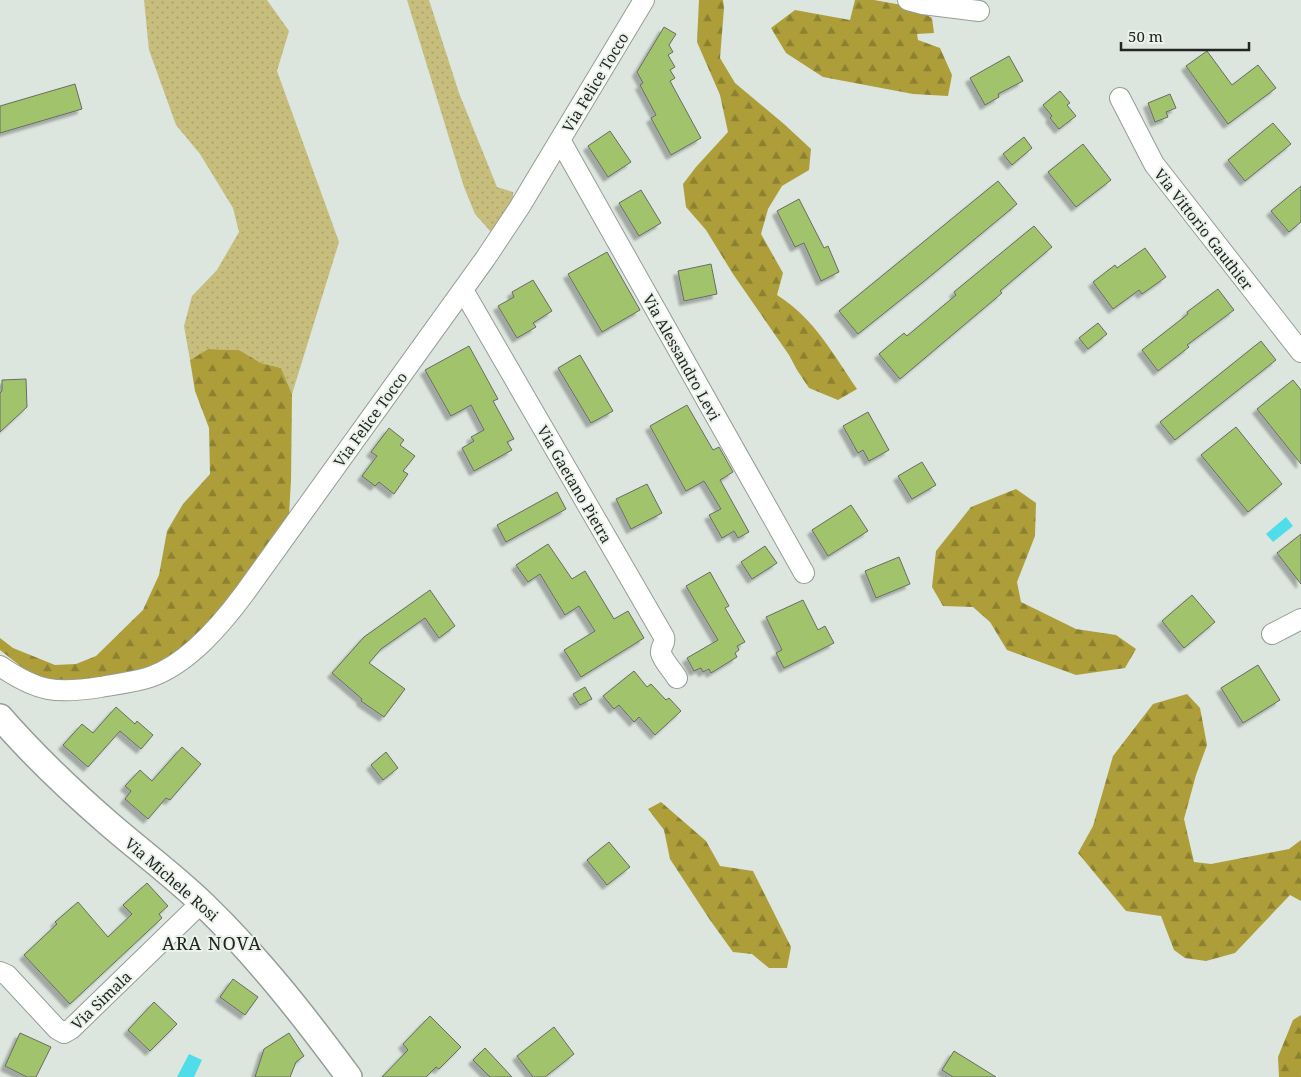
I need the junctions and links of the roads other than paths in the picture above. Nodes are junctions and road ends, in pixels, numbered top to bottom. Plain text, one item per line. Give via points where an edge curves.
1 (644, 0) edge
2 (908, 0) edge
3 (979, 11) dead end
4 (1120, 98) dead end
5 (560, 140) junction
6 (463, 290) junction
7 (1301, 352) edge
8 (804, 574) dead end
9 (1301, 619) edge
10 (1272, 634) dead end
11 (0, 666) edge
12 (677, 678) dead end
13 (0, 717) edge
14 (201, 902) junction
15 (0, 972) edge
16 (349, 1077) edge

1 - 5 street, Via Felice Tocco
2 - 3 street
4 - 7 street, Via Vittorio Gauthier via 1154,164
5 - 6 street, Via Felice Tocco
5 - 8 street, Via Alessandro Levi
6 - 11 street, Via Felice Tocco via 240,600 217,627 184,657 151,677 74,690 32,686
6 - 12 street, Via Gaetano Pietra via 664,637 662,654
9 - 10 street
13 - 14 street, Via Michele Rosi via 23,744 107,822
14 - 15 street, Via Simala via 64,1033 57,1030
14 - 16 street, Via Michele Rosi via 245,946 308,1020

